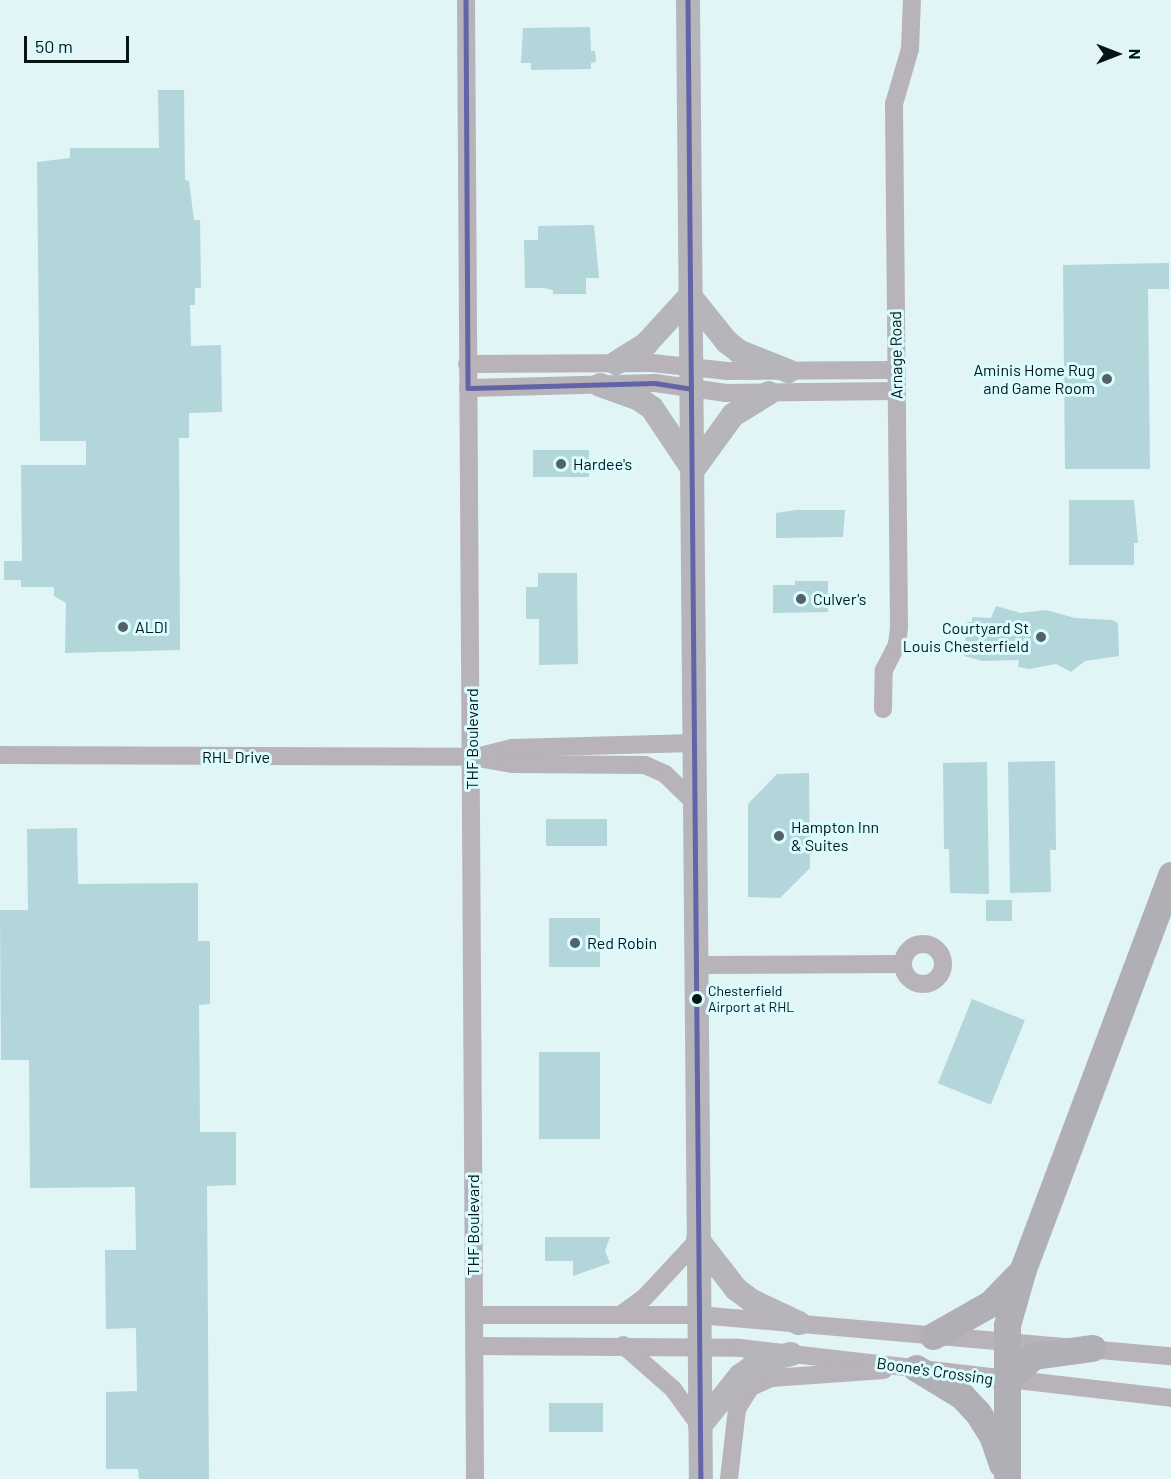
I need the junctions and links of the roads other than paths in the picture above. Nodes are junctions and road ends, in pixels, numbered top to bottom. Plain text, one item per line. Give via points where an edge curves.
1 (466, 0) edge
2 (688, 0) edge
3 (912, 0) edge
4 (690, 296) junction
5 (616, 363) junction
6 (467, 364) junction
7 (896, 370) junction
8 (788, 371) junction
9 (691, 378) junction
10 (600, 385) junction
11 (468, 388) junction
12 (897, 391) junction
13 (769, 393) junction
14 (693, 470) junction
15 (883, 709) dead end
16 (694, 743) junction
17 (0, 755) edge
18 (472, 757) junction
19 (695, 803) junction
20 (1171, 875) edge
21 (903, 964) dead end
22 (696, 965) junction
23 (698, 1240) junction
24 (1023, 1269) junction
25 (623, 1313) junction
26 (474, 1315) junction
27 (699, 1315) junction
28 (800, 1323) junction
29 (933, 1336) junction
30 (1005, 1340) junction
31 (623, 1345) junction
32 (474, 1346) junction
33 (699, 1346) junction
34 (1092, 1348) junction
35 (791, 1353) junction
36 (1171, 1356) edge
37 (911, 1367) junction
38 (1005, 1382) junction
39 (1171, 1398) edge
40 (700, 1426) junction
41 (475, 1479) edge
42 (701, 1479) edge
43 (729, 1479) edge
44 (1007, 1479) edge

1 - 6 street, THF Boulevard
2 - 4 main road
3 - 7 street, Arnage Road via 910,49 894,104
4 - 5 main road via 646,344
4 - 8 main road via 727,342 740,352
4 - 9 main road
5 - 6 street
5 - 9 street
6 - 11 street, THF Boulevard
7 - 8 street
7 - 12 street, Arnage Road
8 - 9 street via 728,371
9 - 10 street
9 - 13 street
9 - 14 main road
10 - 11 street
10 - 14 main road via 652,408
11 - 18 street, THF Boulevard
12 - 13 street
12 - 15 street, Arnage Road via 899,627 897,644 884,670
13 - 14 main road via 734,415
14 - 16 main road
16 - 18 street, RHL Drive via 512,748
16 - 19 main road
17 - 18 street, RHL Drive
18 - 19 street, RHL Drive via 512,764 645,765 665,774
18 - 26 street, THF Boulevard
19 - 22 main road
20 - 24 highway
21 - 22 street
22 - 23 main road
23 - 25 street via 645,1297
23 - 27 main road
23 - 28 main road via 736,1289 752,1301
24 - 29 highway via 991,1303
24 - 30 highway
25 - 26 street, Boone's Crossing
25 - 27 street, Boone's Crossing
26 - 32 street, THF Boulevard
27 - 28 street, Boone's Crossing
27 - 33 main road
28 - 29 street, Boone's Crossing
29 - 30 street, Boone's Crossing
30 - 34 street, Boone's Crossing
30 - 38 highway
31 - 32 street, Boone's Crossing
31 - 33 street, Boone's Crossing
31 - 40 street via 673,1389
32 - 41 street, THF Boulevard
33 - 35 street, Boone's Crossing
33 - 40 main road
34 - 36 street, Boone's Crossing
34 - 38 highway via 1035,1356
35 - 37 street, Boone's Crossing
35 - 40 main road via 759,1362 740,1376
37 - 38 street, Boone's Crossing
37 - 43 street via 760,1382 744,1395 737,1409
37 - 44 highway via 962,1396 978,1413 992,1435
38 - 39 street, Boone's Crossing
38 - 44 highway
40 - 42 main road

